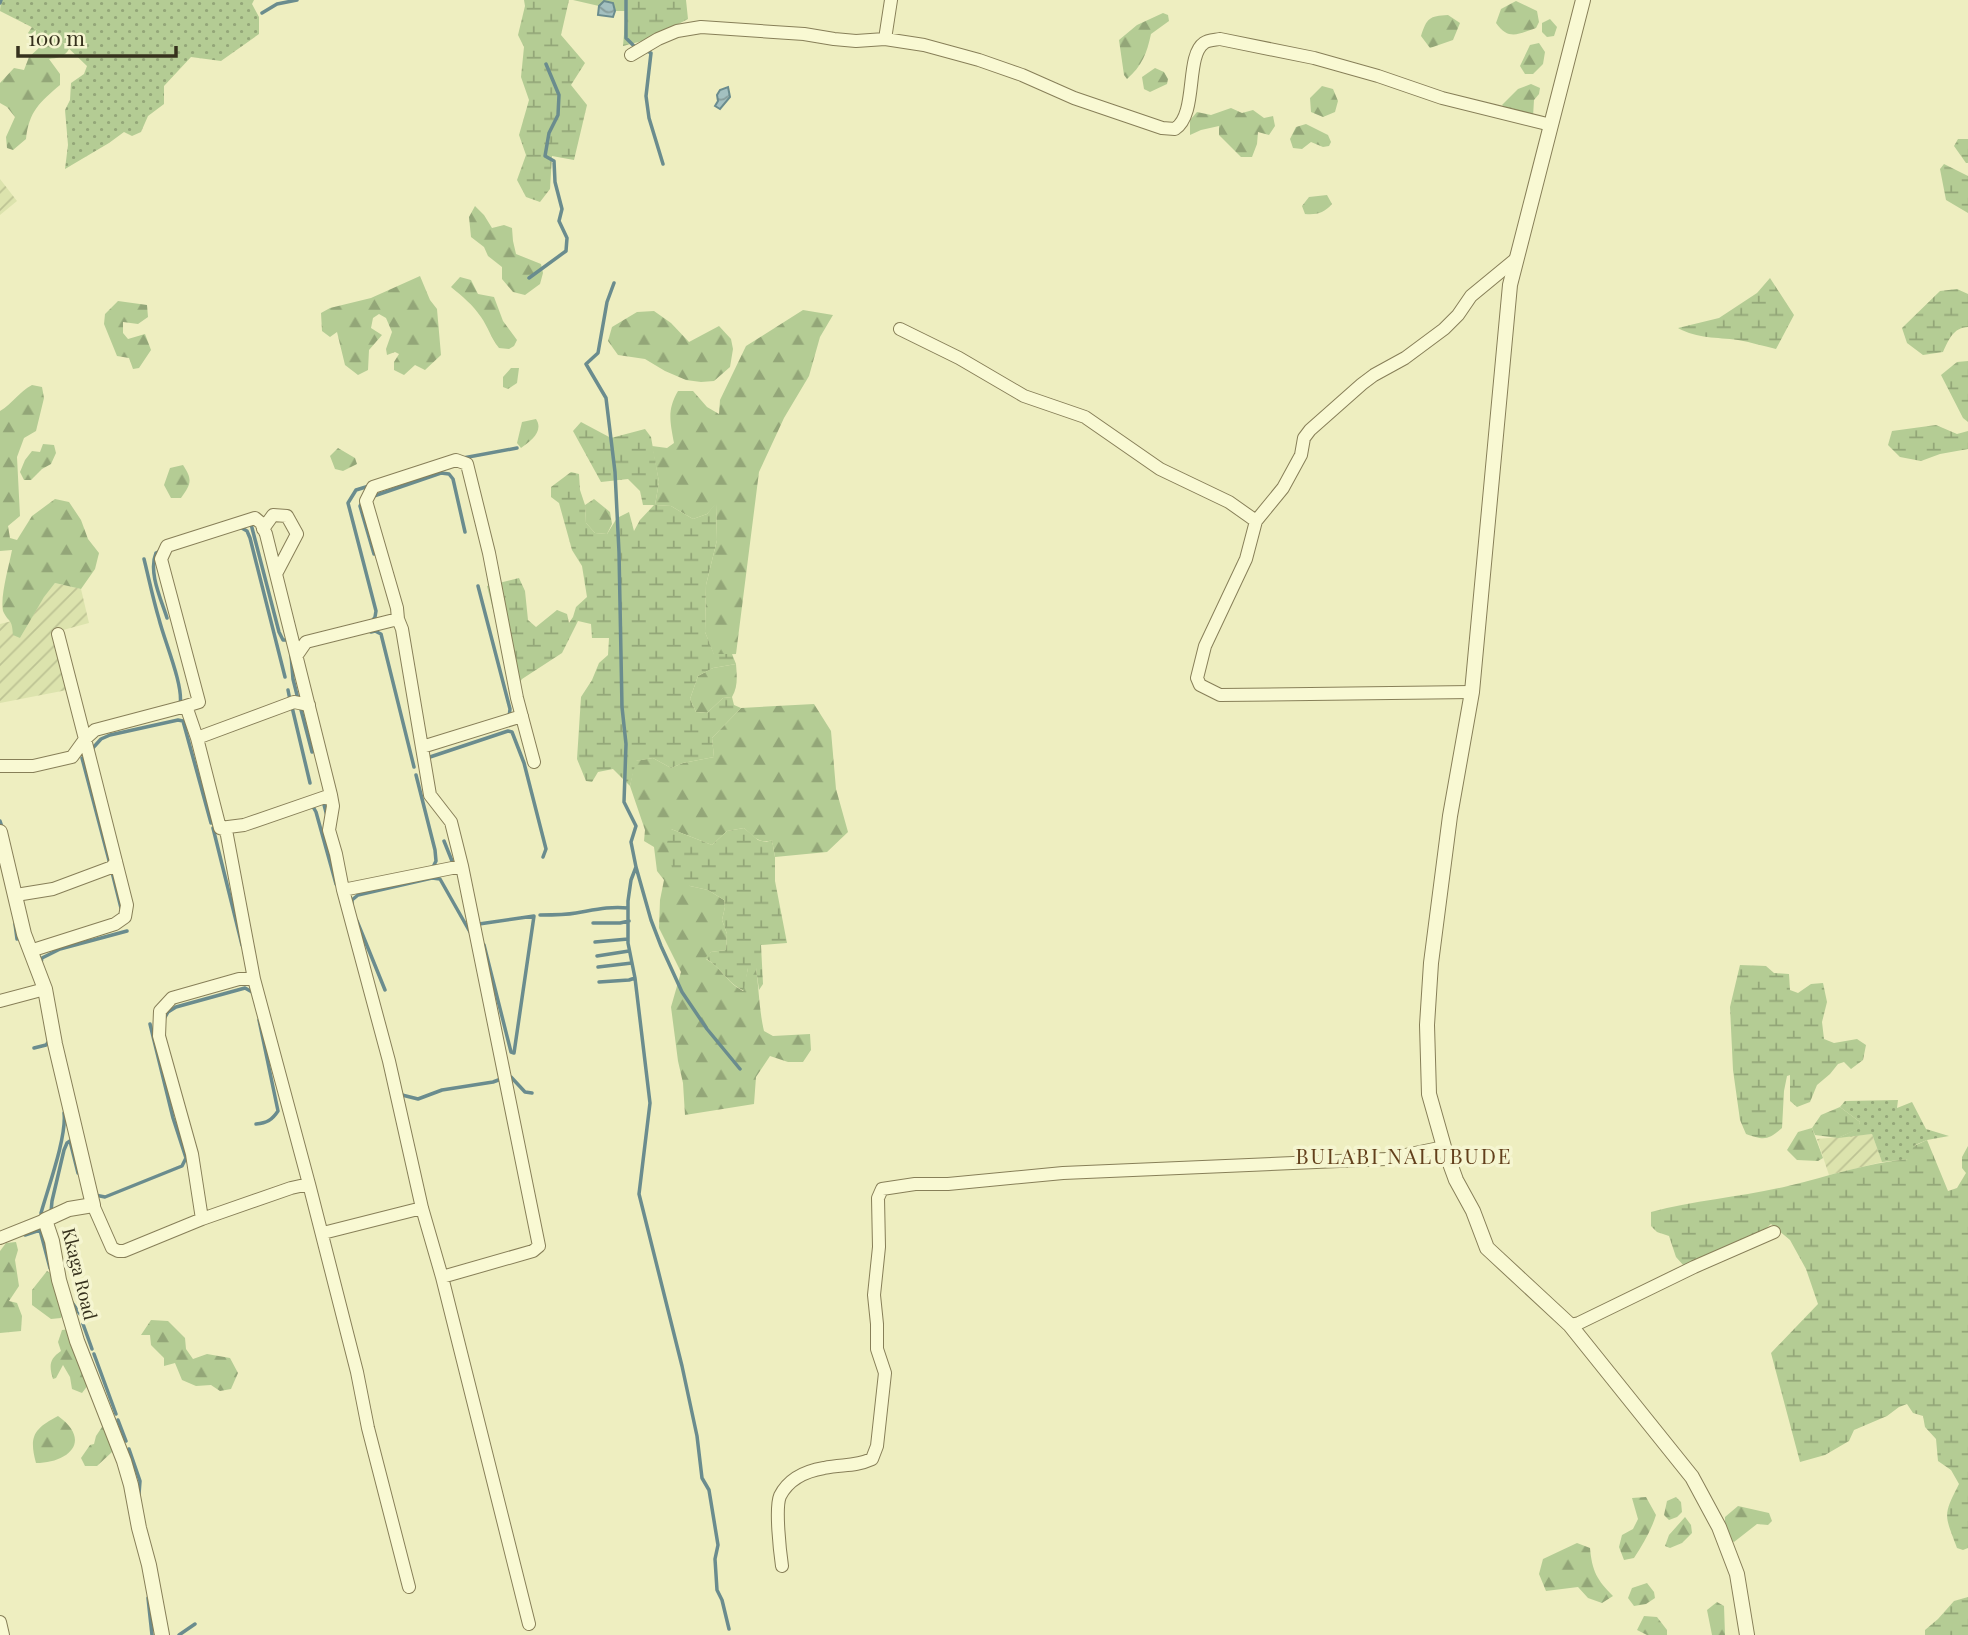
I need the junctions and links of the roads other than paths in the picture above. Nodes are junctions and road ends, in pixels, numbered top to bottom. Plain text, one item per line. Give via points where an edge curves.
1 (891, 0) edge
2 (1583, 0) edge
3 (884, 39) junction
4 (631, 55) dead end
5 (1551, 125) junction
6 (1517, 258) junction
7 (900, 329) dead end
8 (1256, 521) junction
9 (264, 529) junction
10 (276, 574) junction
11 (398, 619) junction
12 (58, 634) dead end
13 (292, 636) junction
14 (306, 642) junction
15 (297, 655) junction
16 (1472, 692) junction
17 (309, 705) junction
18 (186, 706) junction
19 (522, 716) junction
20 (197, 738) junction
21 (85, 739) junction
22 (422, 747) junction
23 (534, 762) dead end
24 (0, 766) edge
25 (331, 795) junction
26 (220, 828) junction
27 (0, 832) edge
28 (116, 861) junction
29 (462, 866) junction
30 (343, 890) junction
31 (16, 895) junction
32 (30, 951) junction
33 (254, 979) junction
34 (45, 989) junction
35 (0, 1001) edge
36 (1444, 1147) junction
37 (309, 1184) junction
38 (93, 1205) junction
39 (422, 1208) junction
40 (202, 1219) junction
41 (45, 1220) junction
42 (1774, 1231) dead end
43 (323, 1233) junction
44 (0, 1238) edge
45 (442, 1277) junction
46 (1570, 1325) junction
47 (782, 1566) dead end
48 (409, 1587) dead end
49 (0, 1622) edge
50 (529, 1624) dead end
51 (3, 1635) edge
52 (163, 1635) edge
53 (1747, 1635) edge

1 - 3 street
2 - 5 street
3 - 4 street via 856,41 701,27 677,31
3 - 5 street via 979,60 1162,128 1175,129 1182,124 1199,48 1206,41 1220,39 1314,58 1442,98
5 - 6 street
6 - 8 street via 1471,296 1444,328 1362,384 1310,430 1283,488
6 - 16 street via 1510,285
7 - 8 street via 1024,396 1085,417 1160,469 1229,502
8 - 16 street via 1246,559 1205,646 1196,678 1200,685 1220,695
9 - 10 street
9 - 10 street via 273,515 287,516 298,534
9 - 18 street via 255,519 167,546 164,552 161,559 199,702
10 - 13 street
11 - 14 street
11 - 19 street via 366,501 373,487 456,460 467,464
11 - 22 street
12 - 21 street
13 - 14 street
13 - 15 street
14 - 15 street
15 - 17 street
16 - 36 street via 1440,888 1427,1025 1429,1094
17 - 20 street via 294,702
17 - 25 street
18 - 20 street
18 - 21 street via 95,730
19 - 22 street
19 - 23 street
20 - 26 street
21 - 24 street via 72,757 33,766
21 - 28 street
22 - 29 street via 430,795 451,822
25 - 26 street via 244,825
25 - 30 street via 329,830
26 - 33 street via 226,830
27 - 31 street, Kkaga Road
28 - 31 street via 112,867 52,889
28 - 32 street via 127,905 125,917
29 - 30 street
29 - 45 street via 540,1246
30 - 39 street
31 - 32 street, Kkaga Road
32 - 34 street, Kkaga Road
33 - 37 street
33 - 40 street via 172,998 160,1011 159,1036 192,1154
34 - 35 street
34 - 38 street, Kkaga Road
36 - 46 street via 1487,1248
36 - 47 street via 1386,1159 1063,1173 882,1189 874,1295 877,1349 885,1373 877,1446 872,1459 811,1471 794,1479 779,1497
37 - 40 street
37 - 43 street
38 - 40 street via 112,1248 118,1251
38 - 41 street, Kkaga Road
39 - 43 street
39 - 45 street
41 - 44 street
41 - 52 street, Kkaga Road via 77,1341 131,1485
42 - 46 street
43 - 48 street
45 - 50 street
46 - 53 street via 1694,1481 1737,1574
49 - 51 street

